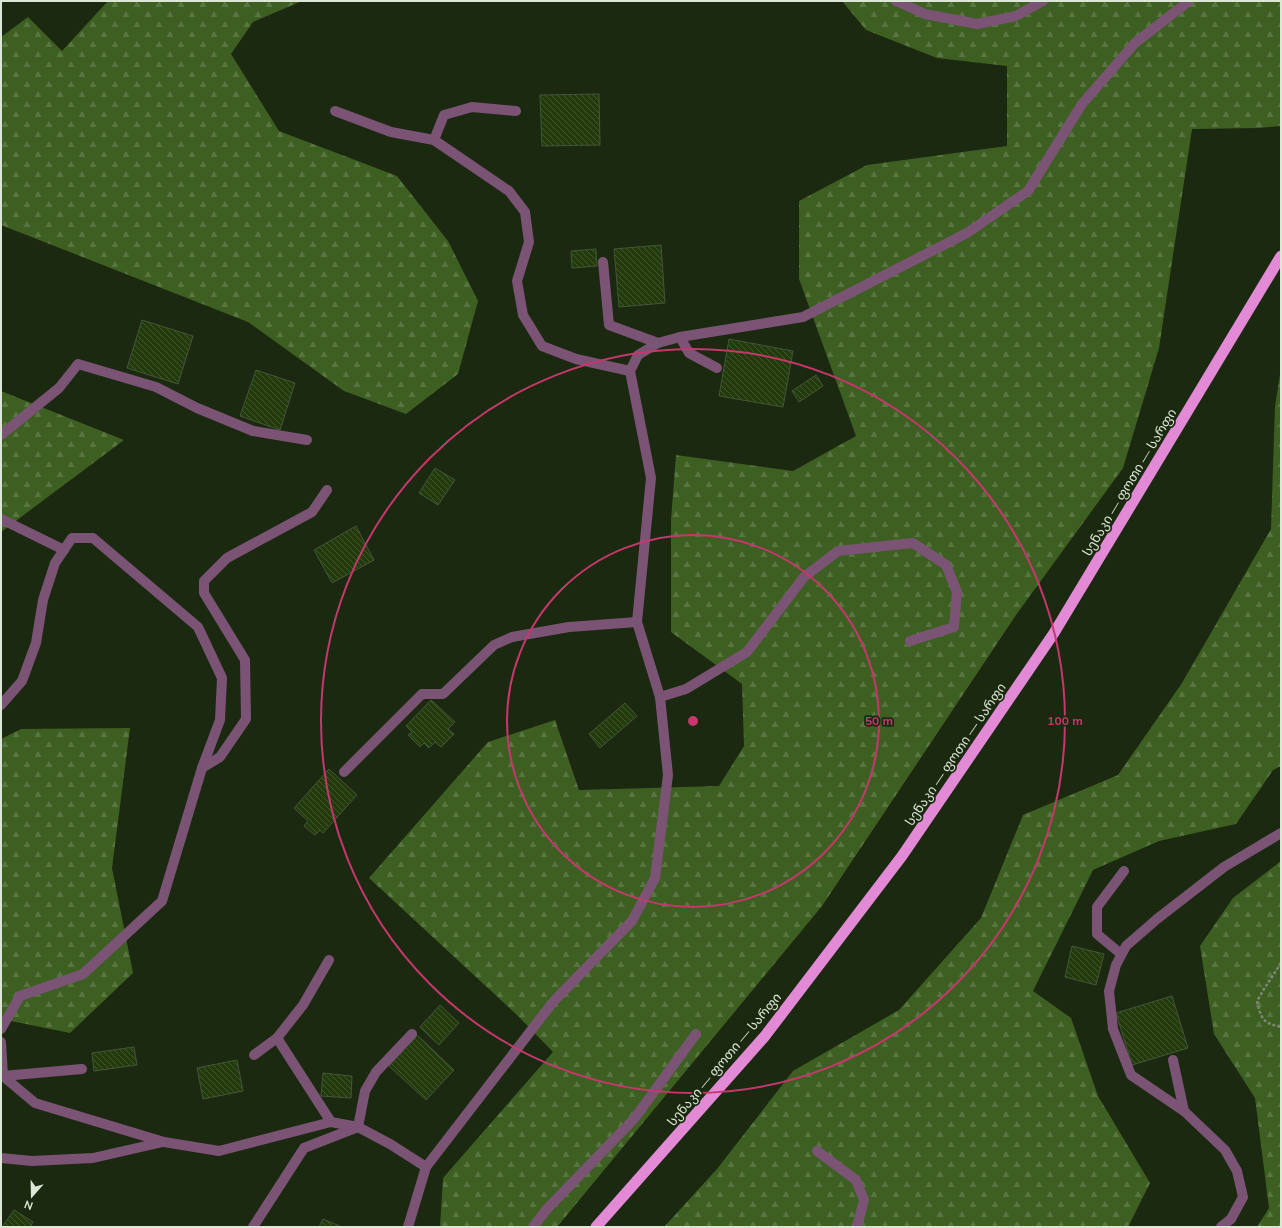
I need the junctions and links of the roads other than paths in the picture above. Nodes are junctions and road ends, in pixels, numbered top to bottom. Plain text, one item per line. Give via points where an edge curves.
1 (896, 1) edge
2 (1043, 1) edge
3 (1189, 1) edge
4 (335, 111) dead end
5 (516, 111) dead end
6 (434, 140) junction
7 (1281, 256) edge
8 (604, 262) dead end
9 (680, 337) junction
10 (658, 343) junction
11 (717, 368) dead end
12 (630, 371) junction
13 (1, 434) edge
14 (307, 440) dead end
15 (327, 490) dead end
16 (1, 519) edge
17 (64, 550) junction
18 (636, 622) junction
19 (910, 641) dead end
20 (660, 697) junction
21 (1, 705) edge
22 (202, 768) junction
23 (344, 772) dead end
24 (1281, 833) edge
25 (1124, 872) dead end
26 (1122, 954) junction
27 (329, 960) dead end
28 (1, 1029) edge
29 (412, 1034) dead end
30 (696, 1034) dead end
31 (277, 1038) junction
32 (1, 1042) edge
33 (254, 1055) dead end
34 (1173, 1060) dead end
35 (82, 1069) dead end
36 (4, 1076) junction
37 (1184, 1111) junction
38 (331, 1122) junction
39 (358, 1126) junction
40 (164, 1142) junction
41 (817, 1150) dead end
42 (1, 1158) edge
43 (426, 1167) junction
44 (1229, 1223) edge
45 (253, 1227) edge
46 (408, 1227) edge
47 (532, 1227) edge
48 (596, 1227) edge
49 (856, 1227) edge
50 (1222, 1227) edge

1 - 2 street via 925,14 977,24 1016,16
3 - 9 street via 1135,43 1082,104 1028,191 967,233 803,317
4 - 6 street via 391,132
5 - 6 street via 472,107 444,115
6 - 12 street via 508,191 525,212 529,242 516,281 523,315 542,346 576,359
7 - 48 highway, სენაკი — ფოთი — სარფი via 1054,633 902,856 765,1036
8 - 10 street via 609,325
9 - 10 street
9 - 11 street via 689,353
10 - 12 street via 638,355
12 - 18 street via 651,478
13 - 14 street via 59,388 78,364 156,387 197,408 253,431
15 - 22 street via 312,512 227,558 204,581 204,593 245,660 246,719 220,757
16 - 17 street
17 - 21 street via 54,563 45,592 36,643 22,682
17 - 22 street via 72,538 93,538 198,628 222,678 220,720
18 - 20 street
18 - 23 street via 569,627 512,638 494,645 443,694 422,694
19 - 20 street via 954,627 957,592 946,565 913,543 838,551 804,577 747,652 686,689
20 - 43 street via 668,775 656,878 632,921 553,1002
22 - 28 street via 162,901 83,974 20,996
24 - 26 street via 1224,867 1157,919 1126,946
25 - 26 street via 1097,907 1097,934
26 - 37 street via 1116,965 1109,991 1113,1029 1131,1075
27 - 31 street via 303,1005
29 - 39 street via 376,1072 365,1091
30 - 47 street via 634,1119
31 - 33 street
31 - 38 street
32 - 36 street
34 - 37 street
35 - 36 street
36 - 40 street via 35,1103
37 - 44 street via 1225,1150 1237,1171 1243,1197
38 - 39 street
38 - 40 street via 219,1151
39 - 43 street
39 - 45 street via 304,1148
40 - 42 street via 93,1158 32,1161
41 - 49 street via 856,1180 864,1200
43 - 46 street
44 - 50 street

